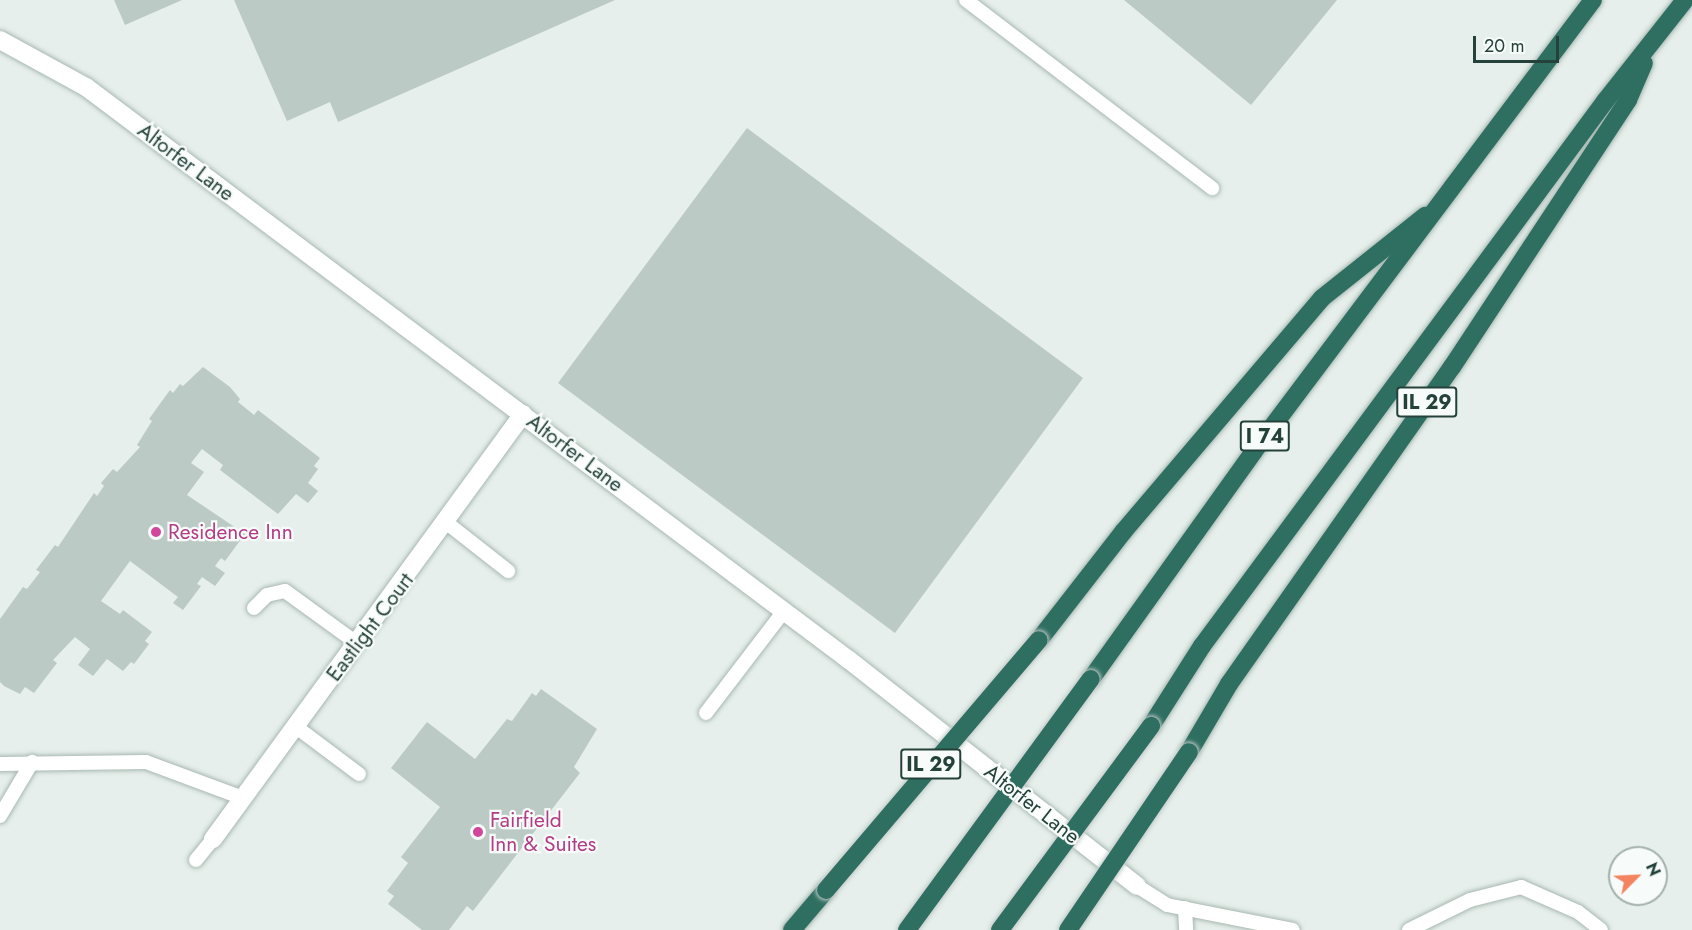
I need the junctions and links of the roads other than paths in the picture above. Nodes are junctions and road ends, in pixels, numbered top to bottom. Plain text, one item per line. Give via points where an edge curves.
1 (966, 0) edge
2 (1593, 0) edge
3 (1685, 0) edge
4 (0, 40) edge
5 (1651, 44) junction
6 (1212, 188) dead end
7 (1447, 198) junction
8 (523, 414) junction
9 (447, 523) junction
10 (508, 571) dead end
11 (254, 608) dead end
12 (784, 611) junction
13 (358, 644) junction
14 (706, 712) dead end
15 (295, 726) junction
16 (32, 762) junction
17 (0, 764) edge
18 (359, 774) dead end
19 (243, 798) junction
20 (0, 816) edge
21 (213, 838) joint
22 (196, 861) dead end
23 (1137, 886) joint
24 (1185, 908) junction
25 (792, 930) edge
26 (907, 930) edge
27 (1000, 930) edge
28 (1068, 930) edge
29 (1186, 930) edge
30 (1293, 930) edge
31 (1409, 930) edge
32 (1600, 930) edge

1 - 6 lane
2 - 7 highway, I 74
3 - 5 highway
4 - 8 street, Altorfer Lane via 86,87
5 - 27 highway, bridge via 1202,646 1151,726
5 - 28 highway, IL 29, bridge via 1628,100 1452,368 1229,684 1189,752
7 - 25 highway, IL 29, bridge via 1322,298
7 - 26 highway, I 74, bridge via 1254,451
8 - 9 street, Eastlight Court
8 - 12 street, Altorfer Lane
9 - 10 lane
9 - 13 street, Eastlight Court
11 - 13 lane via 267,595 285,591
12 - 14 lane
12 - 23 street, Altorfer Lane
13 - 15 street, Eastlight Court
15 - 18 lane
15 - 19 street, Eastlight Court
16 - 17 lane
16 - 19 lane via 146,762
16 - 20 lane
19 - 21 street, Eastlight Court
21 - 22 lane
23 - 24 lane via 1167,905
24 - 29 lane
24 - 30 lane
31 - 32 lane via 1470,900 1521,887 1578,912

